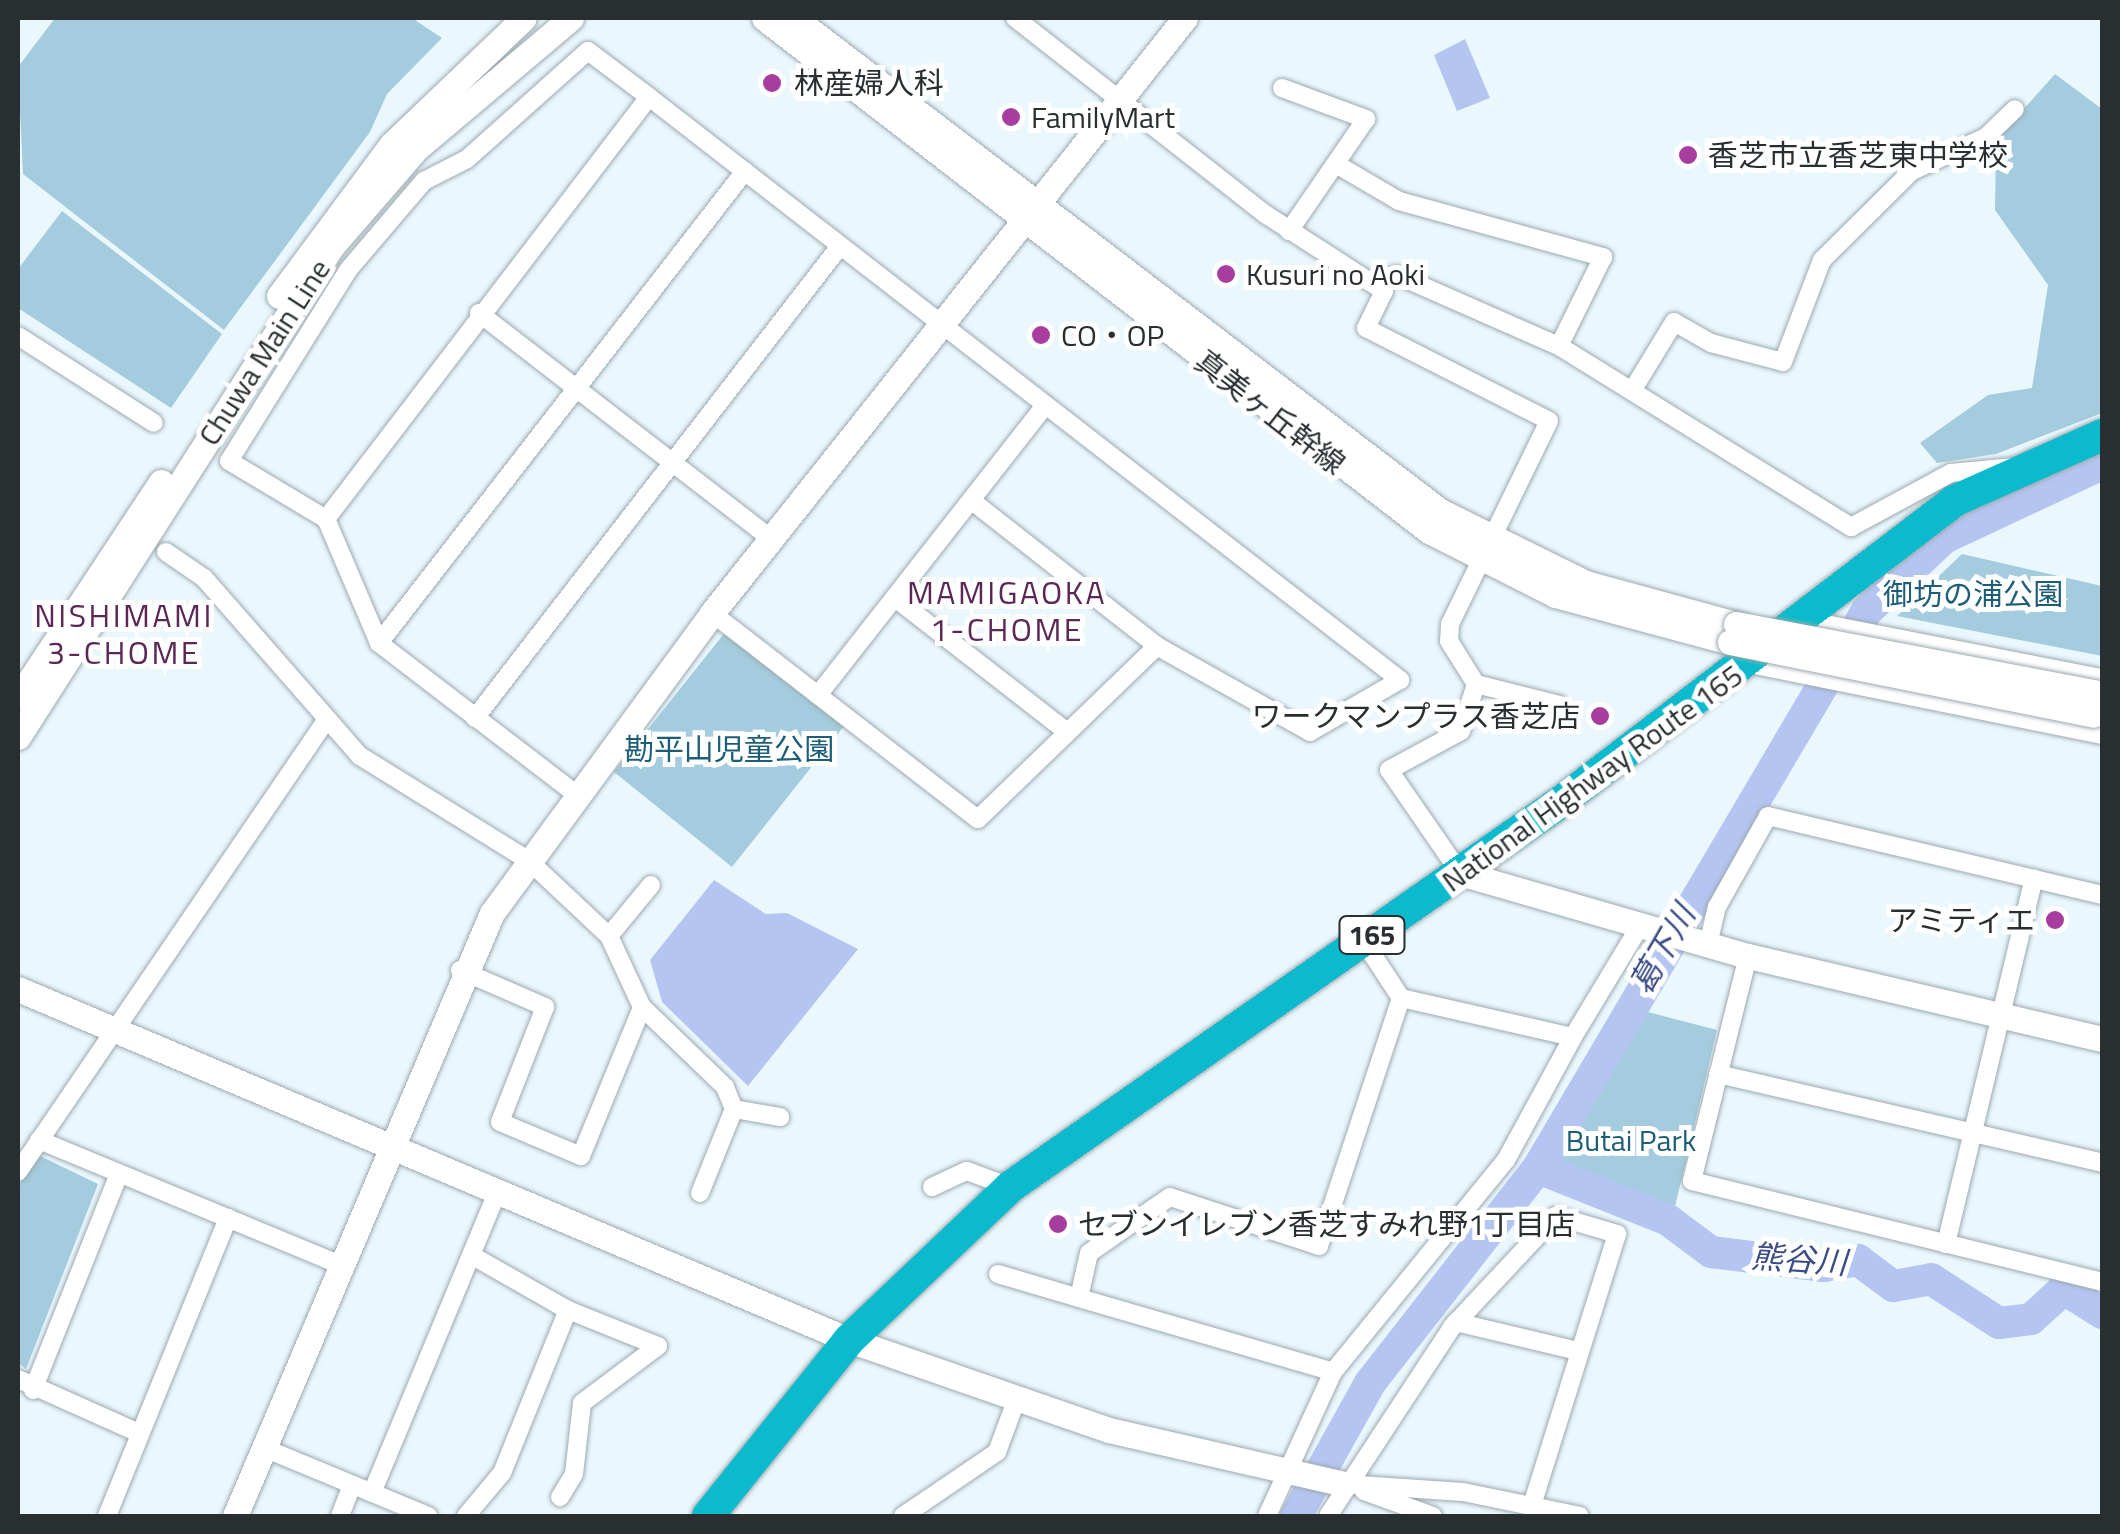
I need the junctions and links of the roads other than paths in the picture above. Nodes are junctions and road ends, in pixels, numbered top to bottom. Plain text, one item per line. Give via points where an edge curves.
1 (524, 18) edge
2 (572, 18) edge
3 (764, 18) edge
4 (794, 18) edge
5 (1016, 18) edge
6 (1185, 18) edge
7 (1282, 88) dead end
8 (648, 96) junction
9 (1118, 97) junction
10 (2014, 109) dead end
11 (1336, 164) junction
12 (744, 171) junction
13 (1032, 213) junction
14 (1289, 231) junction
15 (840, 246) junction
16 (1372, 282) junction
17 (479, 314) junction
18 (943, 325) junction
19 (18, 336) edge
20 (1559, 346) junction
21 (1635, 386) junction
22 (573, 388) junction
23 (1046, 405) junction
24 (154, 423) dead end
25 (2102, 435) edge
26 (672, 465) junction
27 (2015, 466) junction
28 (972, 500) junction
29 (326, 519) junction
30 (771, 539) junction
31 (1483, 549) junction
32 (166, 552) dead end
33 (895, 598) junction
34 (712, 612) junction
35 (1814, 622) junction
36 (379, 643) junction
37 (1739, 643) junction
38 (1157, 646) junction
39 (1476, 684) junction
40 (818, 694) junction
41 (18, 698) edge
42 (1559, 705) dead end
43 (2100, 705) edge
44 (475, 718) junction
45 (327, 719) junction
46 (1067, 732) junction
47 (18, 736) edge
48 (578, 795) junction
49 (528, 860) junction
50 (1460, 874) junction
51 (2034, 878) junction
52 (651, 885) dead end
53 (2102, 895) edge
54 (1647, 928) junction
55 (610, 936) junction
56 (1364, 940) junction
57 (1698, 942) junction
58 (1748, 956) junction
59 (460, 970) junction
60 (18, 989) edge
61 (1401, 998) junction
62 (642, 1007) junction
63 (2002, 1015) junction
64 (112, 1030) junction
65 (1573, 1037) junction
66 (2102, 1039) edge
67 (1718, 1074) junction
68 (734, 1108) junction
69 (780, 1117) dead end
70 (1974, 1131) junction
71 (39, 1140) junction
72 (385, 1147) junction
73 (2102, 1163) edge
74 (18, 1172) edge
75 (118, 1174) junction
76 (932, 1186) dead end
77 (1010, 1187) junction
78 (497, 1192) junction
79 (700, 1194) dead end
80 (228, 1218) junction
81 (1946, 1244) junction
82 (471, 1256) junction
83 (338, 1264) junction
84 (998, 1274) dead end
85 (2102, 1282) edge
86 (1079, 1298) junction
87 (568, 1310) junction
88 (1456, 1322) junction
89 (849, 1340) junction
90 (1578, 1351) junction
91 (1333, 1372) junction
92 (25, 1385) edge
93 (1016, 1400) junction
94 (140, 1433) junction
95 (264, 1448) junction
96 (1286, 1470) junction
97 (1345, 1484) junction
98 (352, 1485) junction
99 (372, 1493) junction
100 (560, 1497) dead end
101 (1532, 1506) junction
102 (107, 1516) edge
103 (236, 1516) edge
104 (340, 1516) edge
105 (428, 1516) edge
106 (466, 1516) edge
107 (708, 1516) edge
108 (903, 1516) edge
109 (1268, 1516) edge
110 (1328, 1516) edge
111 (1433, 1516) edge
112 (1580, 1516) edge

1 - 41 street, Chuwa Main Line via 392,144 316,238
2 - 47 street, Chuwa Main Line via 416,149 332,246
3 - 13 street, 真美ヶ丘幹線
4 - 13 street, 真美ヶ丘幹線
5 - 9 street
6 - 9 street
7 - 11 street via 1366,119
8 - 12 street
8 - 17 street
8 - 29 street via 588,51 467,158 424,181 350,269 229,461
9 - 13 street
9 - 14 street
10 - 21 street via 1986,137 1912,171 1822,260 1783,362 1710,343 1674,322
11 - 14 street
11 - 20 street via 1399,202 1604,257
12 - 15 street
12 - 22 street
13 - 18 street
13 - 31 street, 真美ヶ丘幹線 via 1356,478
14 - 16 street
15 - 18 street
15 - 26 street
16 - 20 street via 1397,274
16 - 31 street via 1384,291 1366,328 1549,422
17 - 22 street
17 - 29 street
18 - 23 street
18 - 30 street
19 - 24 street
20 - 21 street
21 - 27 street via 1852,528 1961,470
22 - 26 street
22 - 36 street
23 - 28 street
23 - 38 street via 1400,680 1310,732
25 - 27 highway, National Highway Route 165 / 165
26 - 30 street
26 - 44 street
27 - 35 highway, National Highway Route 165 / 165 via 1954,502
28 - 33 street
28 - 38 street
29 - 36 street
30 - 34 street
31 - 37 street, 真美ヶ丘幹線
31 - 39 street via 1450,640
32 - 45 street via 204,578
33 - 40 street
33 - 46 street
34 - 40 street
34 - 48 street
35 - 37 highway, National Highway Route 165 / 165
35 - 43 street via 1870,632
36 - 44 street
37 - 43 street, 真美ヶ丘幹線, bridge
37 - 43 street via 1788,672 1843,682
37 - 50 highway, National Highway Route 165 / 165
38 - 46 street
39 - 42 street
39 - 50 street via 1461,731 1390,770
40 - 46 street via 978,819
44 - 48 street
45 - 49 street via 360,756
45 - 64 street
48 - 49 street
49 - 55 street
49 - 59 street
50 - 54 street
50 - 56 highway, National Highway Route 165 / 165
51 - 53 street
51 - 57 street via 1768,816
51 - 63 street
52 - 55 street
54 - 57 street
54 - 65 street
55 - 62 street
56 - 61 street
56 - 77 highway, National Highway Route 165 / 165
57 - 58 street
58 - 63 street
58 - 67 street
59 - 62 street via 545,1007 500,1122 581,1156
59 - 72 street
60 - 64 street
61 - 65 street
61 - 86 street via 1319,1246 1170,1197 1089,1253
62 - 68 street via 725,1088
63 - 66 street
63 - 70 street
64 - 71 street
64 - 72 street
65 - 91 street via 1506,1160
67 - 70 street
67 - 81 street via 1692,1181
68 - 69 street
68 - 79 street
70 - 73 street
70 - 81 street
71 - 74 street
71 - 75 street
72 - 78 street
72 - 83 street
75 - 80 street
75 - 92 street
76 - 77 street via 967,1171
77 - 89 highway, National Highway Route 165 / 165
78 - 82 street
78 - 89 street
80 - 83 street
80 - 94 street
81 - 85 street
82 - 87 street
82 - 99 street
83 - 95 street
84 - 86 street
86 - 91 street
87 - 100 street via 658,1346 582,1404 574,1474
87 - 106 street via 502,1473
88 - 90 street
88 - 90 street via 1556,1216 1616,1234
88 - 97 street
89 - 93 street
89 - 107 highway, National Highway Route 165 / 165
90 - 101 street
91 - 96 street
92 - 94 street
93 - 96 street
93 - 108 street via 997,1452
94 - 102 street
95 - 98 street
95 - 103 street
96 - 97 street
96 - 109 street
97 - 101 street
97 - 110 street
97 - 111 street
98 - 99 street
98 - 104 street
99 - 105 street
101 - 112 street

